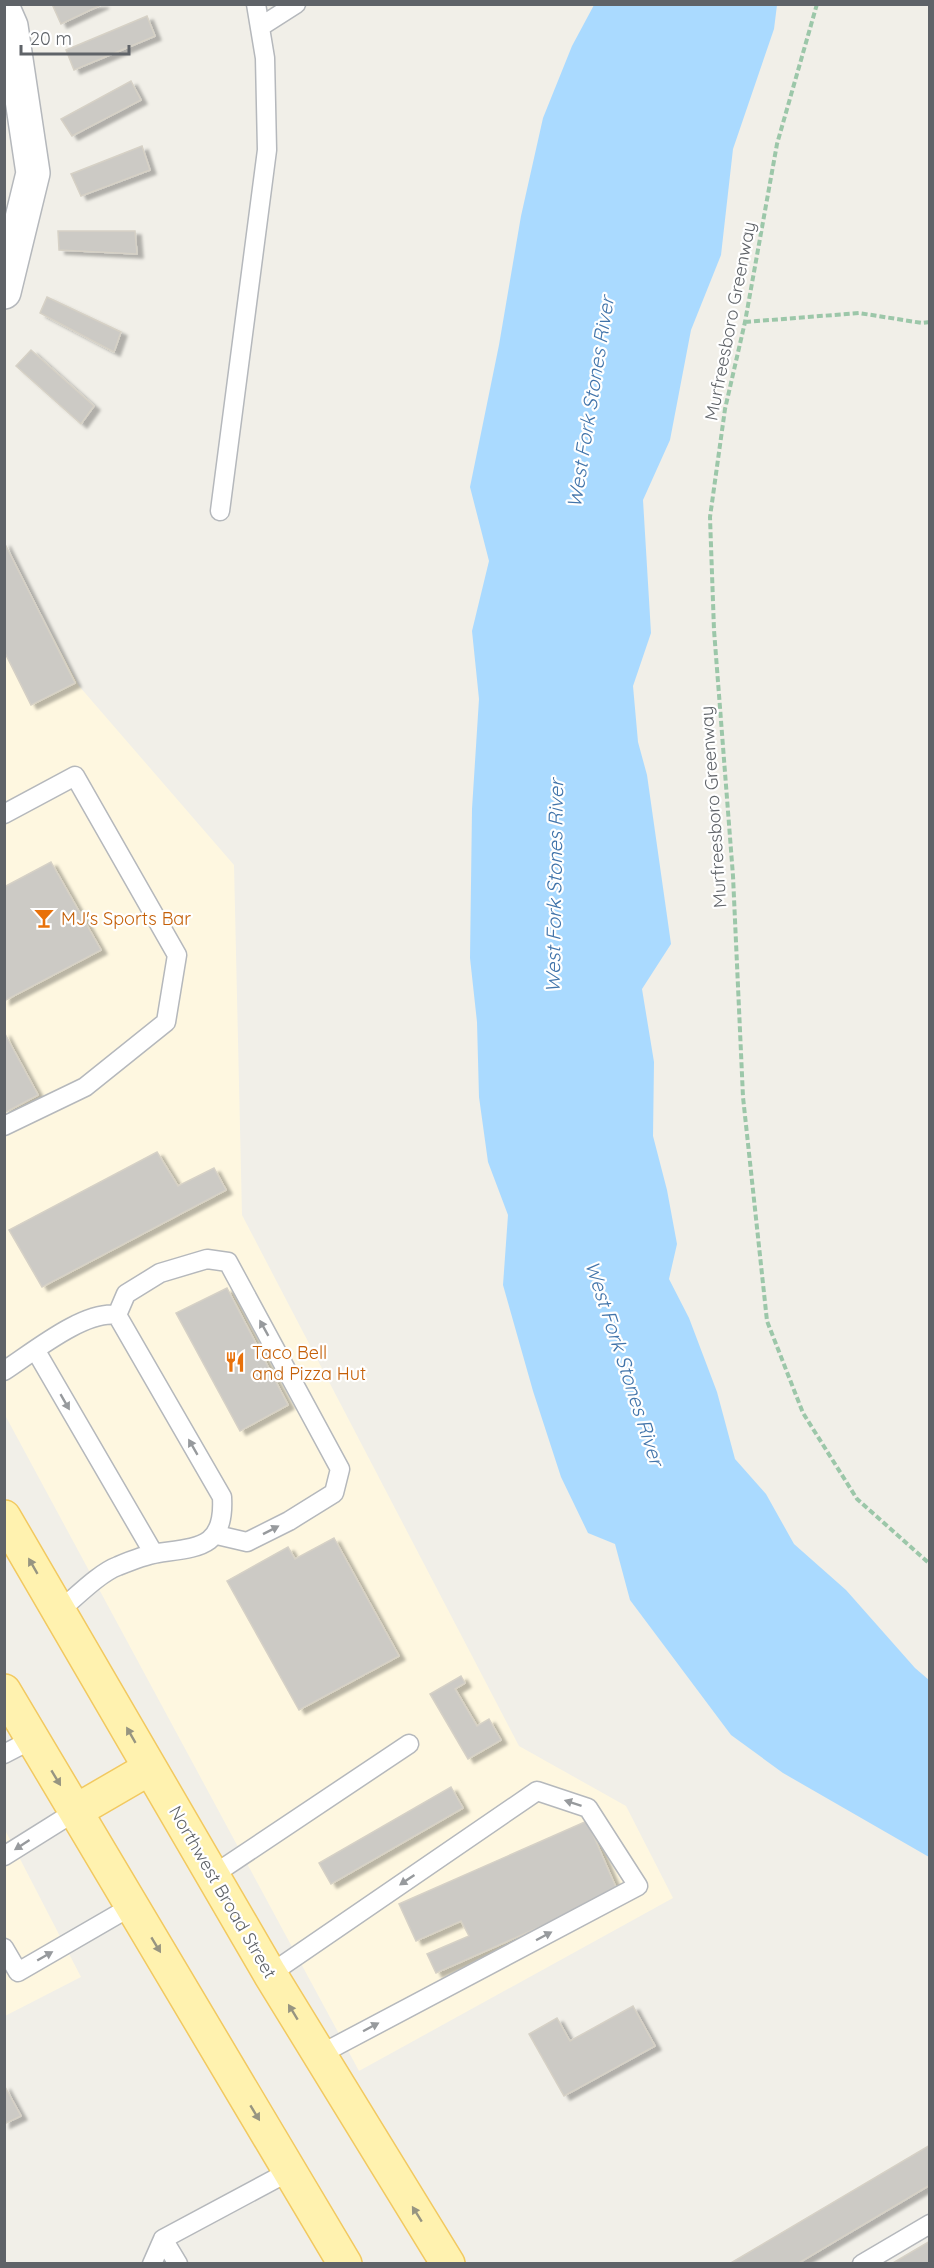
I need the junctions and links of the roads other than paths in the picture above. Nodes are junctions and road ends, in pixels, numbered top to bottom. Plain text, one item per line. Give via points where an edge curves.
1 (256, 4) edge
2 (296, 4) edge
3 (4, 10) edge
4 (260, 27) junction
5 (4, 292) edge
6 (220, 511) dead end
7 (4, 814) edge
8 (4, 1126) edge
9 (117, 1315) junction
10 (36, 1351) junction
11 (4, 1371) edge
12 (4, 1518) edge
13 (217, 1535) junction
14 (154, 1554) junction
15 (59, 1611) junction
16 (4, 1692) edge
17 (33, 1739) junction
18 (409, 1744) dead end
19 (4, 1754) edge
20 (150, 1768) junction
21 (76, 1811) junction
22 (4, 1857) edge
23 (213, 1875) junction
24 (132, 1906) junction
25 (4, 1948) edge
26 (270, 1974) junction
27 (320, 2055) junction
28 (290, 2171) junction
29 (930, 2224) edge
30 (163, 2240) junction
31 (152, 2264) edge
32 (178, 2264) edge
33 (345, 2264) edge
34 (448, 2264) edge
35 (861, 2264) edge

1 - 4 lane
2 - 4 lane
3 - 5 street via 11,26 33,173
4 - 6 lane via 265,58 267,150
7 - 8 lane via 75,776 177,955 166,1022 85,1087
9 - 10 lane via 105,1313 87,1319
13 -> 9 lane via 223,1518 222,1497
13 -> 9 lane via 247,1542 289,1521 334,1493 340,1469 228,1262 207,1258 160,1273 126,1294
10 - 11 lane
10 -> 14 lane
15 -> 12 main road, Northwest Broad Street
13 - 14 lane via 197,1548
14 - 15 lane via 115,1567
20 -> 15 main road, Northwest Broad Street
16 - 17 main road
17 - 19 lane
17 -> 21 main road
18 - 23 lane
20 - 21 main road
20 - 23 main road, Northwest Broad Street
21 -> 22 lane
21 - 24 main road
23 - 26 main road, Northwest Broad Street
25 -> 24 lane via 18,1972
24 -> 28 main road
27 -> 26 main road, Northwest Broad Street
27 -> 26 lane via 638,1886 588,1808 537,1791
34 -> 27 main road, Northwest Broad Street
28 - 30 lane
28 - 33 main road
29 - 35 lane
30 - 31 lane
30 - 32 lane

